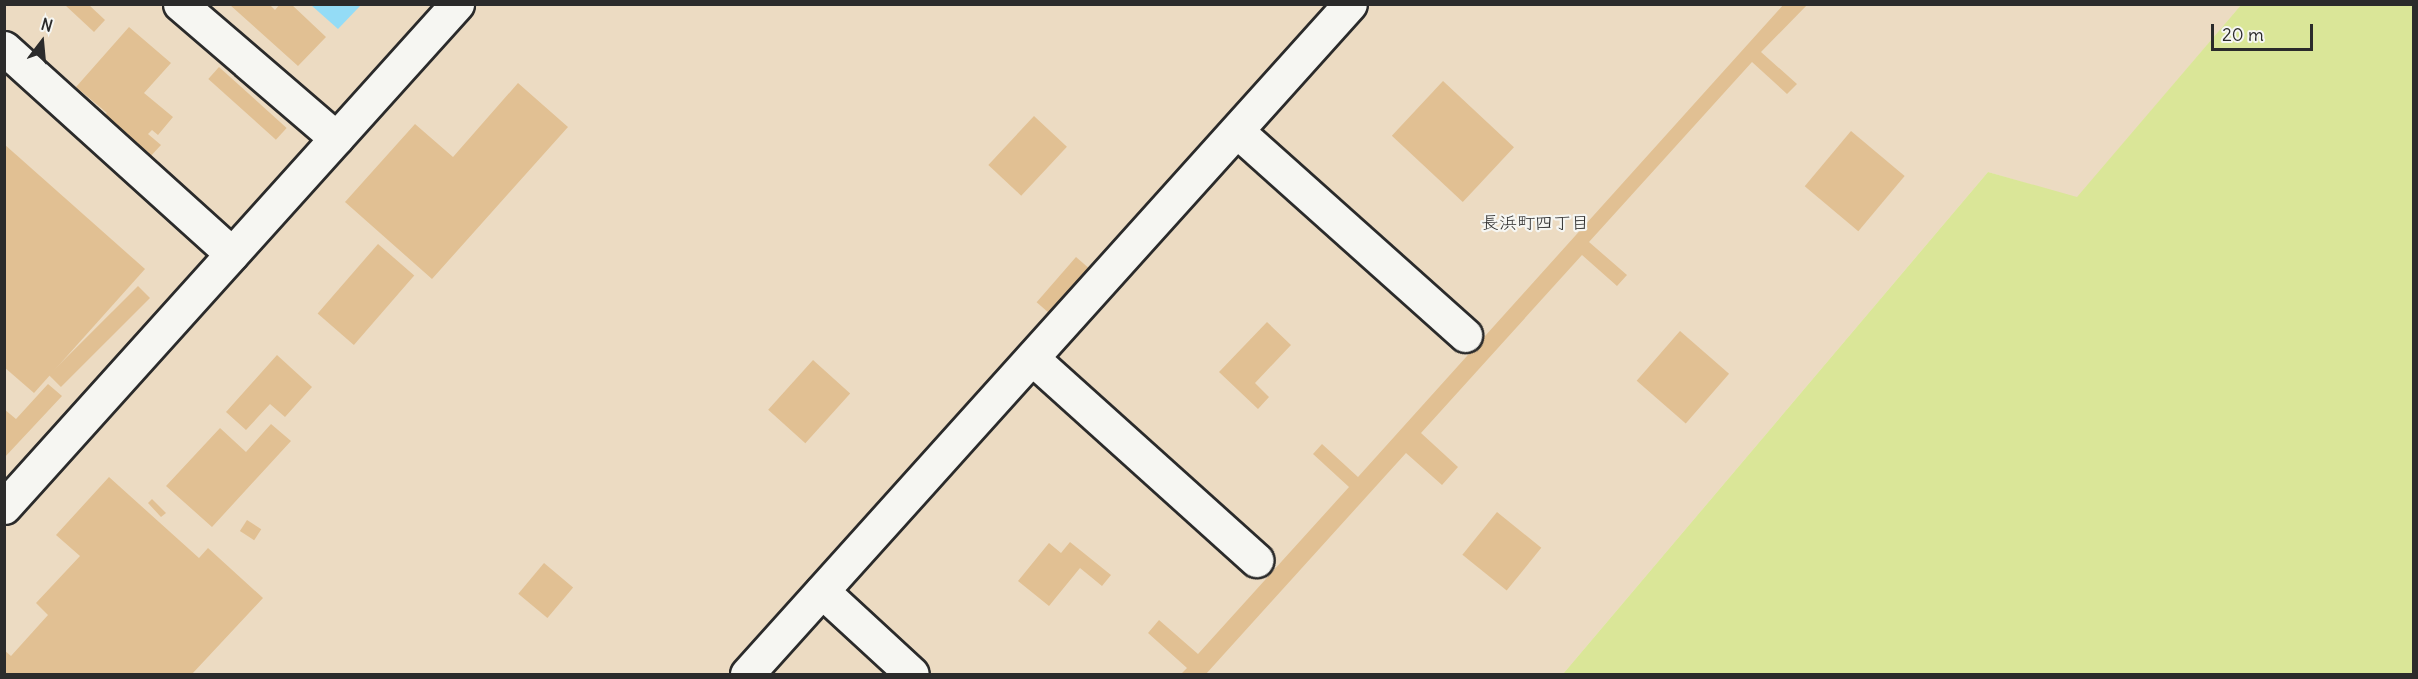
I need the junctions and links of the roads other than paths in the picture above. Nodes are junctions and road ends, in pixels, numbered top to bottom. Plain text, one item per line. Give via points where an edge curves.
1 (180, 4) edge
2 (457, 4) edge
3 (1339, 8) edge
4 (4, 48) edge
5 (1237, 131) junction
6 (336, 138) junction
7 (232, 254) junction
8 (1465, 335) dead end
9 (1032, 358) junction
10 (4, 507) edge
11 (1256, 560) dead end
12 (822, 591) junction
13 (747, 675) edge
14 (912, 675) edge

1 - 6 lane
2 - 6 lane
3 - 5 lane
4 - 7 lane
5 - 8 lane
5 - 9 lane
6 - 7 lane
7 - 10 lane
9 - 11 lane
9 - 12 lane
12 - 13 lane
12 - 14 lane

